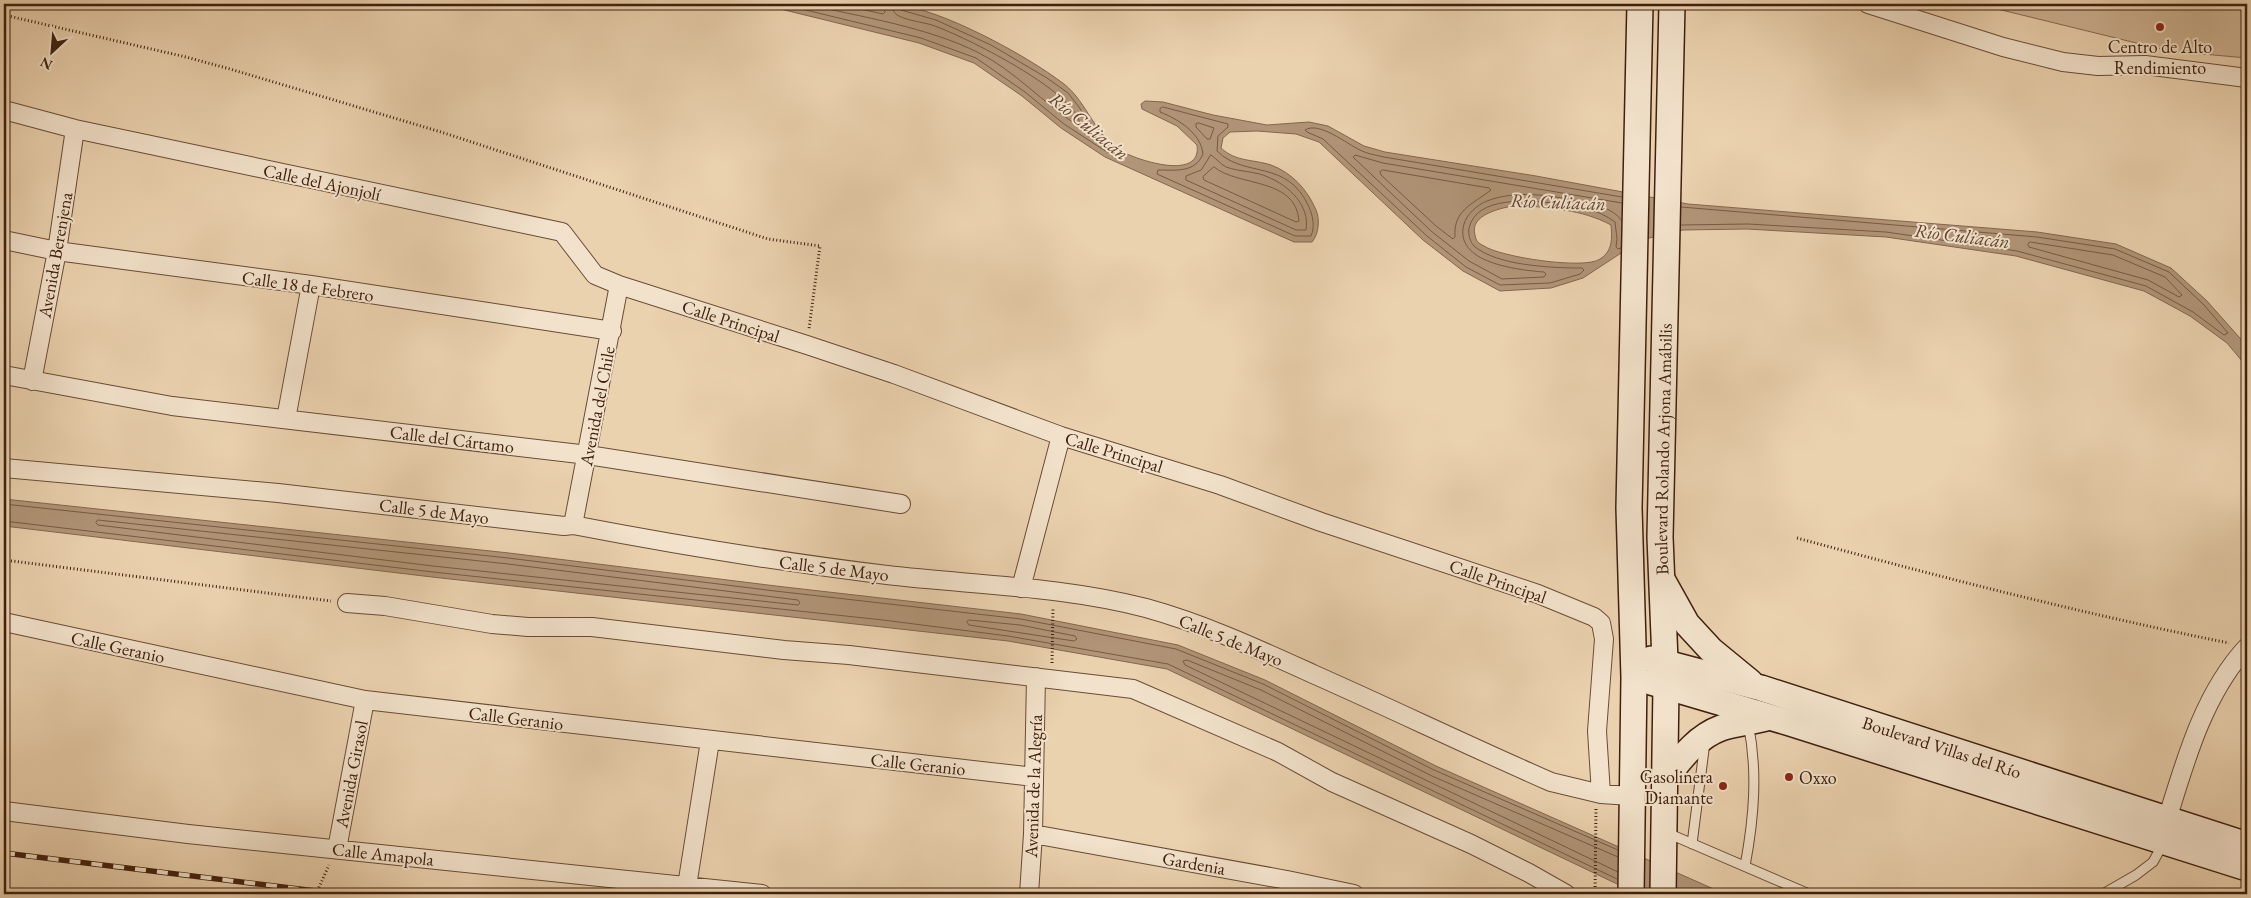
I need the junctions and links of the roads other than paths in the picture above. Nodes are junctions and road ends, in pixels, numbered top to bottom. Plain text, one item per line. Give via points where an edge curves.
1 (1640, 4) edge
2 (1672, 4) edge
3 (1868, 4) edge
4 (2247, 78) edge
5 (4, 110) edge
6 (75, 128) junction
7 (4, 240) edge
8 (57, 251) junction
9 (311, 285) junction
10 (619, 285) junction
11 (612, 332) junction
12 (4, 375) edge
13 (32, 381) junction
14 (286, 419) junction
15 (1061, 436) junction
16 (588, 455) junction
17 (4, 468) edge
18 (901, 504) dead end
19 (573, 525) junction
20 (1660, 576) junction
21 (1021, 588) junction
22 (347, 603) road end
23 (4, 622) edge
24 (2242, 646) edge
25 (1634, 666) junction
26 (1666, 674) junction
27 (1036, 677) junction
28 (1761, 688) junction
29 (365, 700) junction
30 (1776, 716) junction
31 (1706, 735) junction
32 (710, 741) junction
33 (1034, 777) junction
34 (1664, 780) junction
35 (1631, 796) junction
36 (1598, 801) junction
37 (4, 811) edge
38 (2165, 831) junction
39 (1032, 834) junction
40 (1665, 839) junction
41 (1692, 844) junction
42 (2247, 845) edge
43 (337, 849) junction
44 (1745, 866) junction
45 (2247, 868) edge
46 (687, 886) junction
47 (762, 894) edge
48 (1029, 894) edge
49 (1354, 894) edge
50 (1566, 894) edge
51 (1631, 894) edge
52 (1664, 894) edge
53 (1808, 894) edge
54 (2103, 894) edge

1 - 25 main road, Boulevard Rolando Arjona Amábilis via 1630,508
2 - 20 main road, Boulevard Rolando Arjona Amábilis
3 - 4 street via 2003,47 2063,62 2098,66 2145,65
5 - 6 street, Calle del Ajonjolí
6 - 8 street, Avenida Berenjena
6 - 10 street, Calle del Ajonjolí via 562,232 596,275
7 - 8 street, Calle 18 de Febrero
8 - 9 street, Calle 18 de Febrero
8 - 13 street, Avenida Berenjena
9 - 11 street, Calle 18 de Febrero
9 - 14 street
10 - 11 street, Avenida del Chile
10 - 15 street, Calle Principal via 894,374
11 - 16 street, Avenida del Chile
12 - 13 street, Calle del Cártamo
13 - 14 street, Calle del Cártamo via 172,406
14 - 16 street, Calle del Cártamo
15 - 21 street
15 - 36 street, Calle Principal via 1220,485 1538,594 1594,617 1601,622 1603,653 1596,731
16 - 18 street, Calle del Cártamo
16 - 19 street, Avenida del Chile
17 - 19 street, Calle 5 de Mayo
19 - 21 street, Calle 5 de Mayo via 797,564
20 - 26 main road, Boulevard Rolando Arjona Amábilis
20 - 28 main road via 1687,624 1711,650
21 - 36 street, Calle 5 de Mayo via 1105,600 1177,617 1243,642
22 - 27 street via 492,624 592,627
23 - 29 street, Calle Geranio
24 - 38 street via 2210,704 2186,761
25 - 26 main road, Boulevard Villas del Río
25 - 35 main road, Boulevard Rolando Arjona Amábilis
26 - 28 main road, Boulevard Villas del Río
26 - 30 main road, Boulevard Villas del Río
26 - 34 main road, Boulevard Rolando Arjona Amábilis
27 - 33 street, Avenida de la Alegría
27 - 50 street via 1133,689 1155,697 1471,844
28 - 30 main road, Boulevard Villas del Río
29 - 32 street, Calle Geranio
29 - 43 street, Avenida Girasol
30 - 31 main road via 1721,728
30 - 38 main road, Boulevard Villas del Río
30 - 44 lane via 1753,751 1753,825
31 - 34 main road
31 - 41 lane
32 - 33 street, Calle Geranio
32 - 46 street
33 - 39 street, Avenida de la Alegría
34 - 40 main road, Boulevard Rolando Arjona Amábilis
35 - 36 street, Calle 5 de Mayo
35 - 51 main road, Boulevard Rolando Arjona Amábilis
37 - 43 street, Calle Amapola
38 - 42 main road, Boulevard Villas del Río
38 - 45 main road, Boulevard Villas del Río
38 - 54 lane via 2153,862
39 - 48 street, Avenida de la Alegría
39 - 49 street, Gardenia
40 - 41 lane
40 - 52 main road, Boulevard Rolando Arjona Amábilis
41 - 44 lane
43 - 46 street, Calle Amapola
44 - 53 lane
46 - 47 street, Calle Amapola

